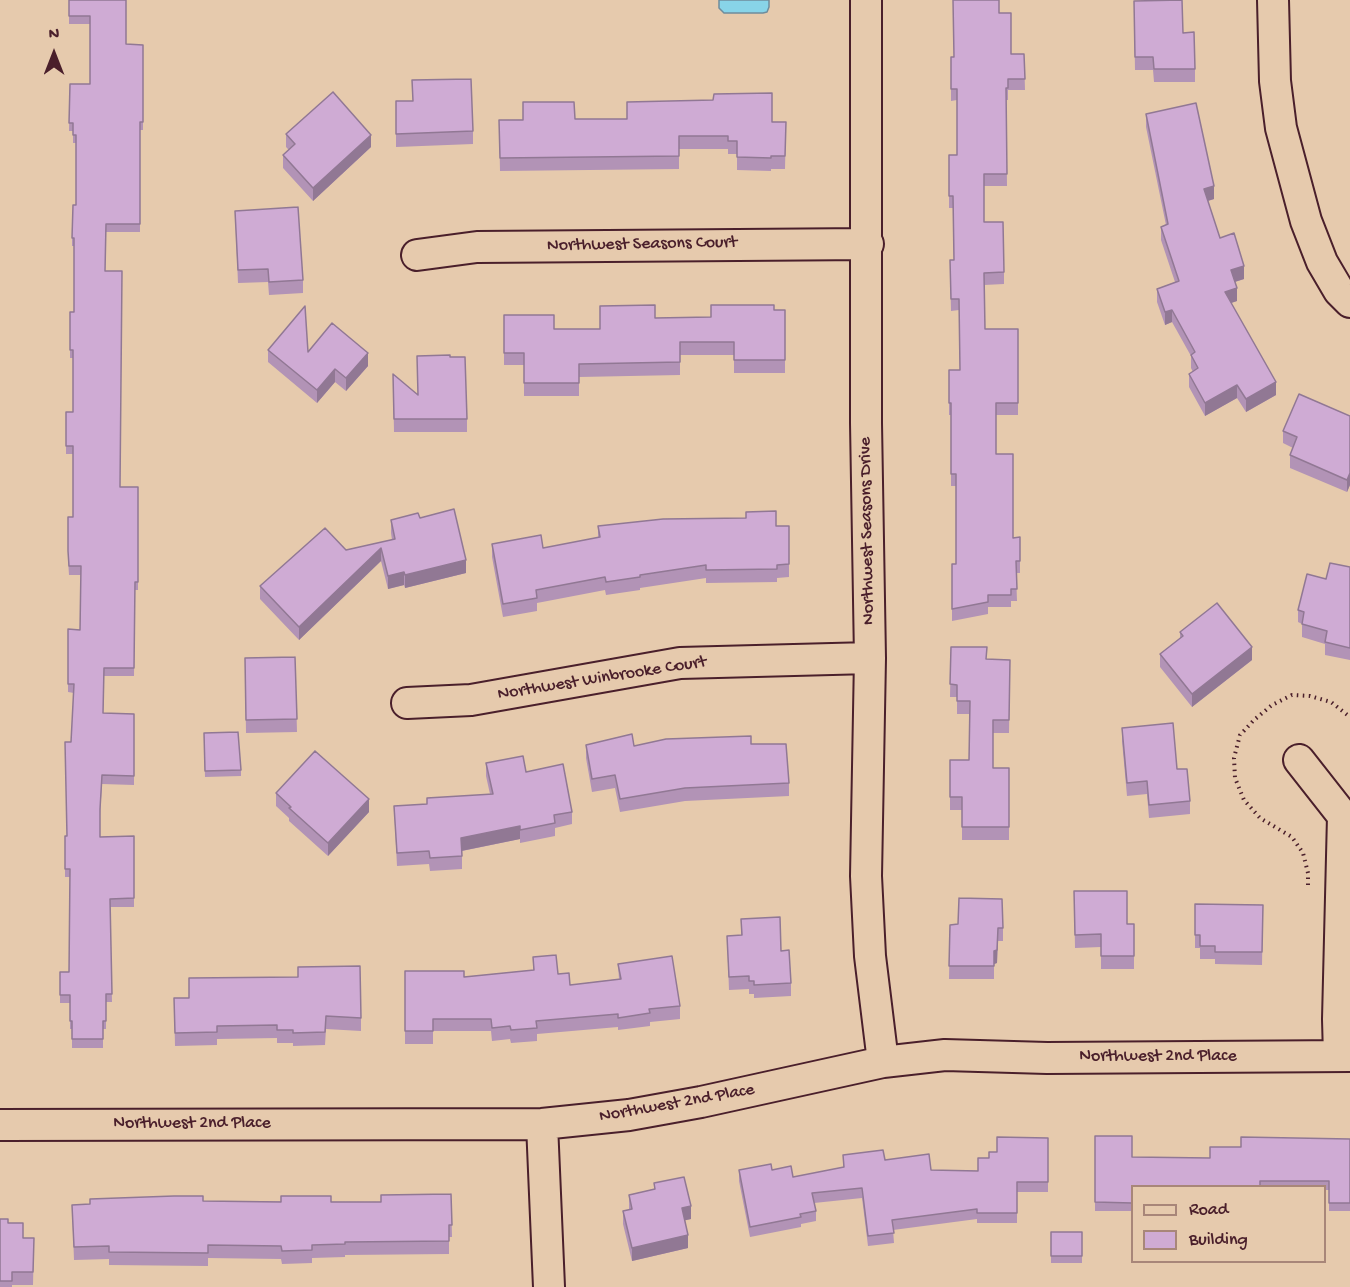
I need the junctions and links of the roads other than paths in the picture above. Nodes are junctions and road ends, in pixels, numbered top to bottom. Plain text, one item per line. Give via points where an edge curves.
1 (866, 0) edge
2 (1273, 0) edge
3 (867, 244) junction
4 (417, 255) dead end
5 (1350, 302) edge
6 (870, 658) junction
7 (407, 702) dead end
8 (1299, 760) dead end
9 (1344, 1056) edge
10 (883, 1062) junction
11 (542, 1124) junction
12 (0, 1125) edge
13 (549, 1287) edge

1 - 3 street, Northwest Seasons Drive
2 - 5 street via 1275,81 1281,128 1306,221 1322,262
3 - 4 street, Northwest Seasons Court via 477,247
3 - 6 street, Northwest Seasons Drive
6 - 7 street, Northwest Winbrooke Court via 680,663 471,700
6 - 10 street, Northwest Seasons Drive via 866,876 870,956
8 - 9 street via 1343,816 1338,1019
9 - 10 street, Northwest 2nd Place via 945,1055
10 - 11 street, Northwest 2nd Place via 702,1102
11 - 12 street, Northwest 2nd Place
11 - 13 street

